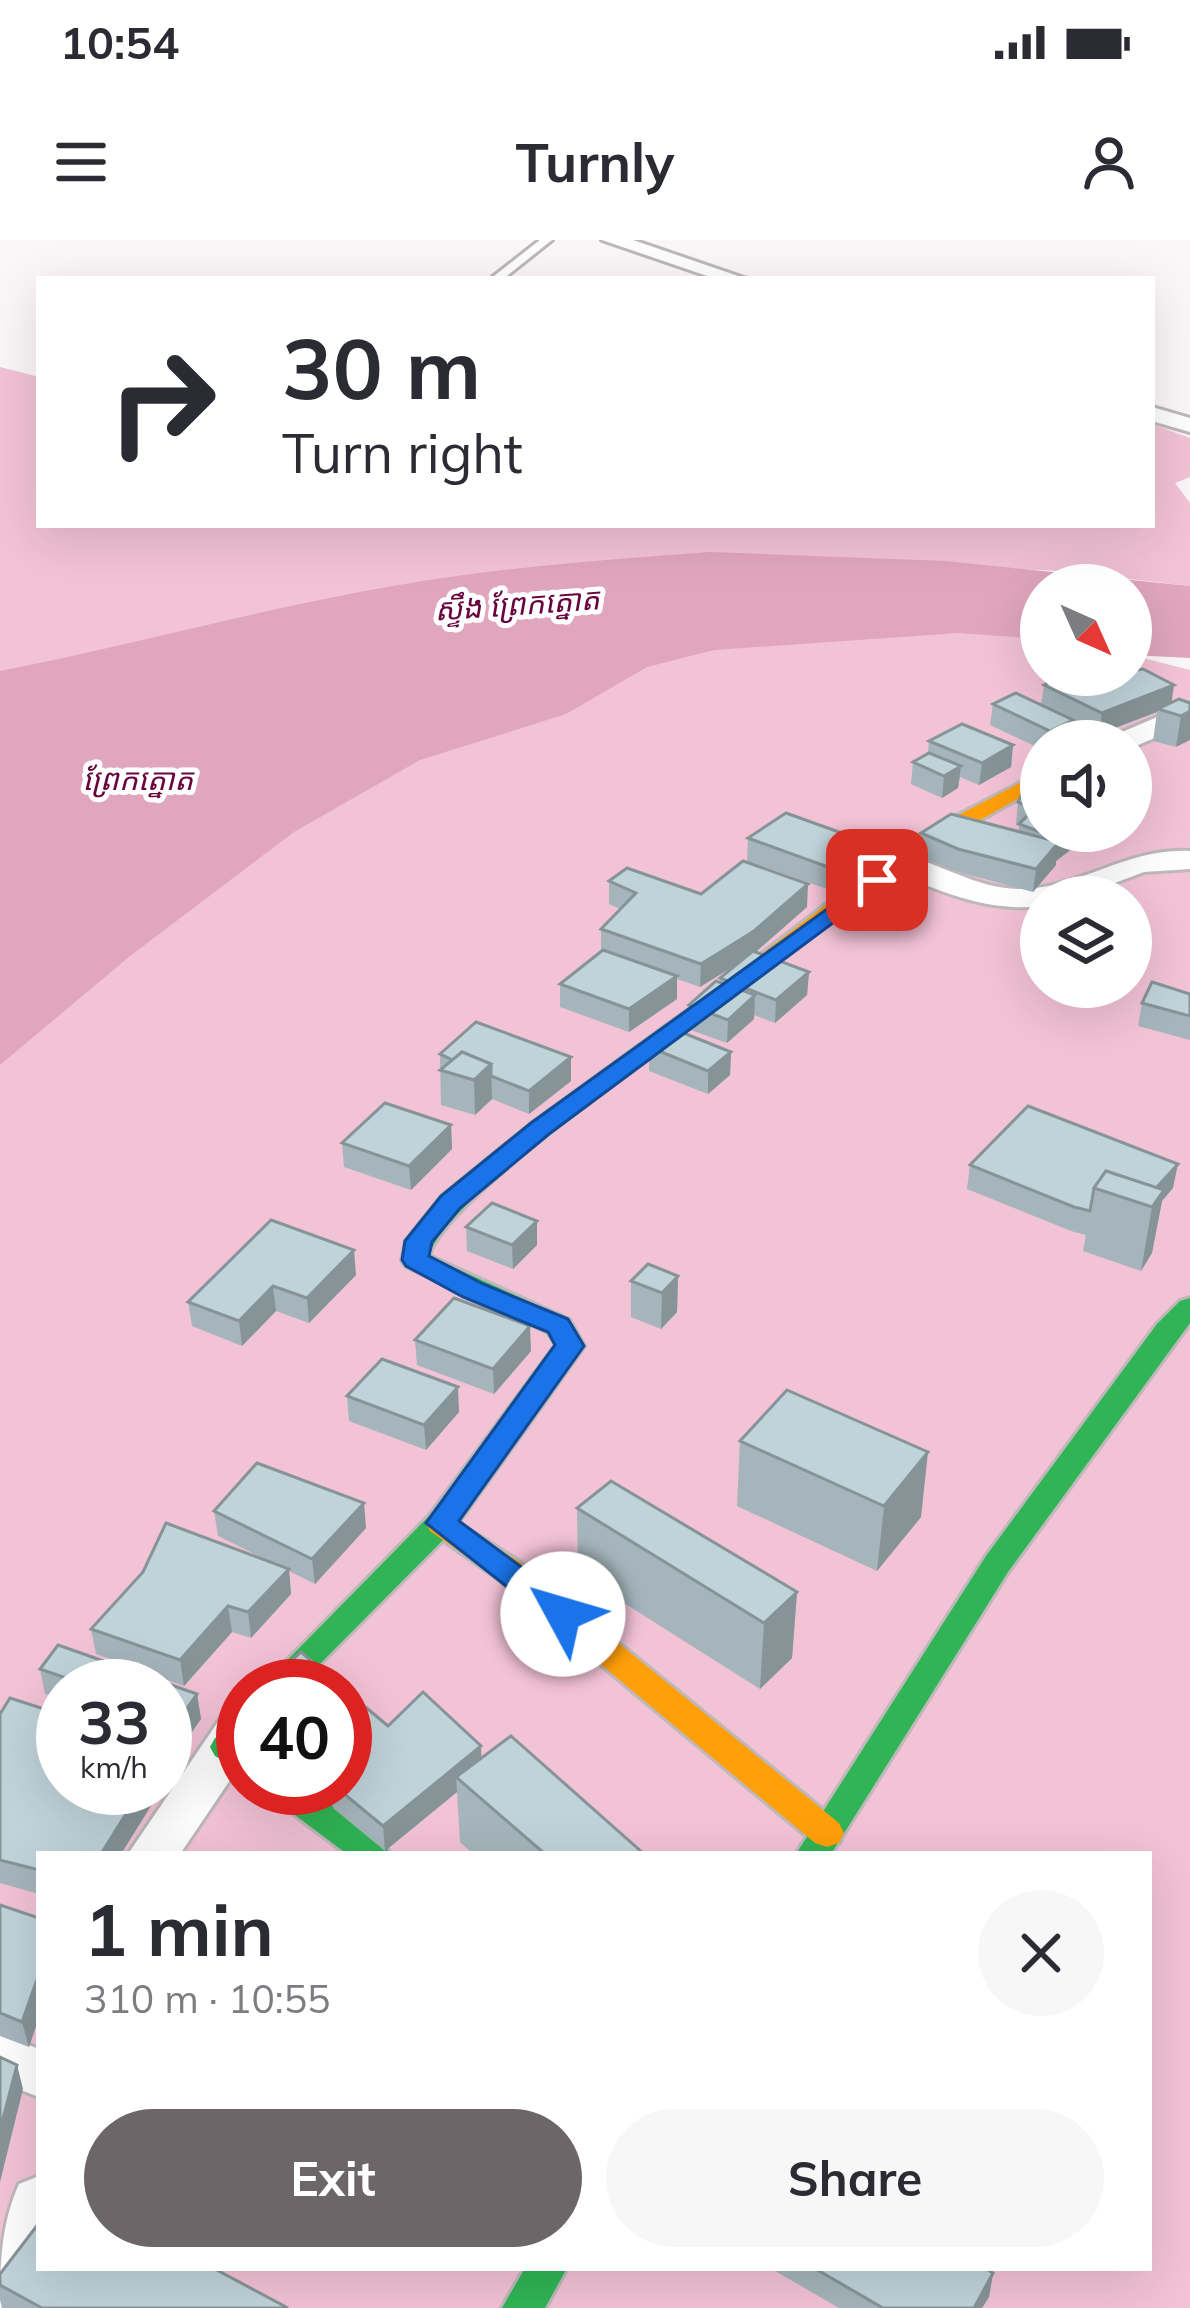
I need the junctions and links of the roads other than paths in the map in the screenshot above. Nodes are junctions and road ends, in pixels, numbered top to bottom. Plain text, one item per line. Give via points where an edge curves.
1 (547, 240) edge
2 (612, 240) edge
3 (500, 276) edge
4 (726, 276) edge
5 (1155, 414) edge
6 (1190, 424) edge
7 (1190, 712) edge
8 (1152, 729) edge
9 (1020, 790) edge
10 (1190, 860) edge
11 (900, 863) junction
12 (1190, 1307) edge
13 (441, 1523) junction
14 (305, 1659) edge
15 (216, 1772) edge
16 (320, 1815) edge
17 (820, 1844) edge
18 (155, 1851) edge
19 (369, 1851) edge
20 (0, 2058) edge
21 (36, 2072) edge
22 (36, 2215) edge
23 (545, 2271) edge
24 (15, 2308) edge
25 (522, 2308) edge

1 - 3 lane
2 - 4 street
5 - 6 street
7 - 8 street
9 - 11 street
10 - 11 street via 1132,863 1025,899
11 - 13 street via 540,1129 451,1202 419,1241 415,1260 559,1326 570,1346
12 - 17 street via 997,1564
13 - 14 street
13 - 17 street via 507,1568
15 - 18 street
16 - 19 street
20 - 21 street
22 - 24 street
23 - 25 street

